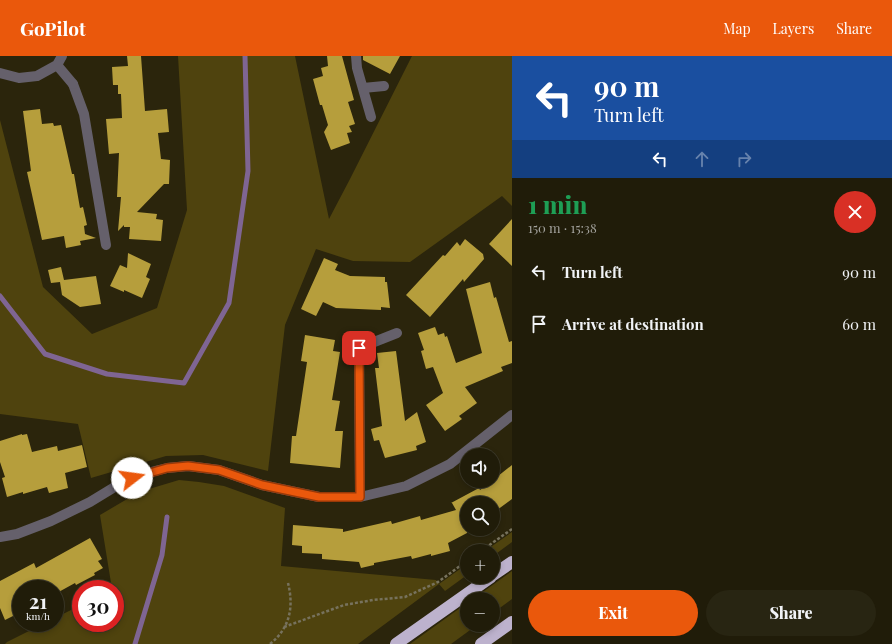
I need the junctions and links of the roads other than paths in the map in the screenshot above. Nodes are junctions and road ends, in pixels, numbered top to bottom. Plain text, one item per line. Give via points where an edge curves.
1 (356, 56) edge
2 (60, 60) edge
3 (0, 73) edge
4 (384, 86) dead end
5 (363, 88) junction
6 (371, 117) dead end
7 (106, 245) dead end
8 (397, 333) dead end
9 (512, 415) edge
10 (360, 497) junction
11 (0, 537) edge
12 (512, 562) edge
13 (500, 570) edge
14 (481, 584) edge
15 (512, 622) edge
16 (396, 644) edge
17 (481, 644) edge

1 - 5 street
2 - 3 street via 38,76 19,78
2 - 7 street via 73,84 84,114
4 - 5 street
5 - 6 street
8 - 10 street via 359,348
9 - 10 street via 450,464 406,486
10 - 11 street via 319,497 262,485 219,470 188,466 132,478 51,521 17,534
12 - 13 highway
14 - 16 highway
15 - 17 highway

